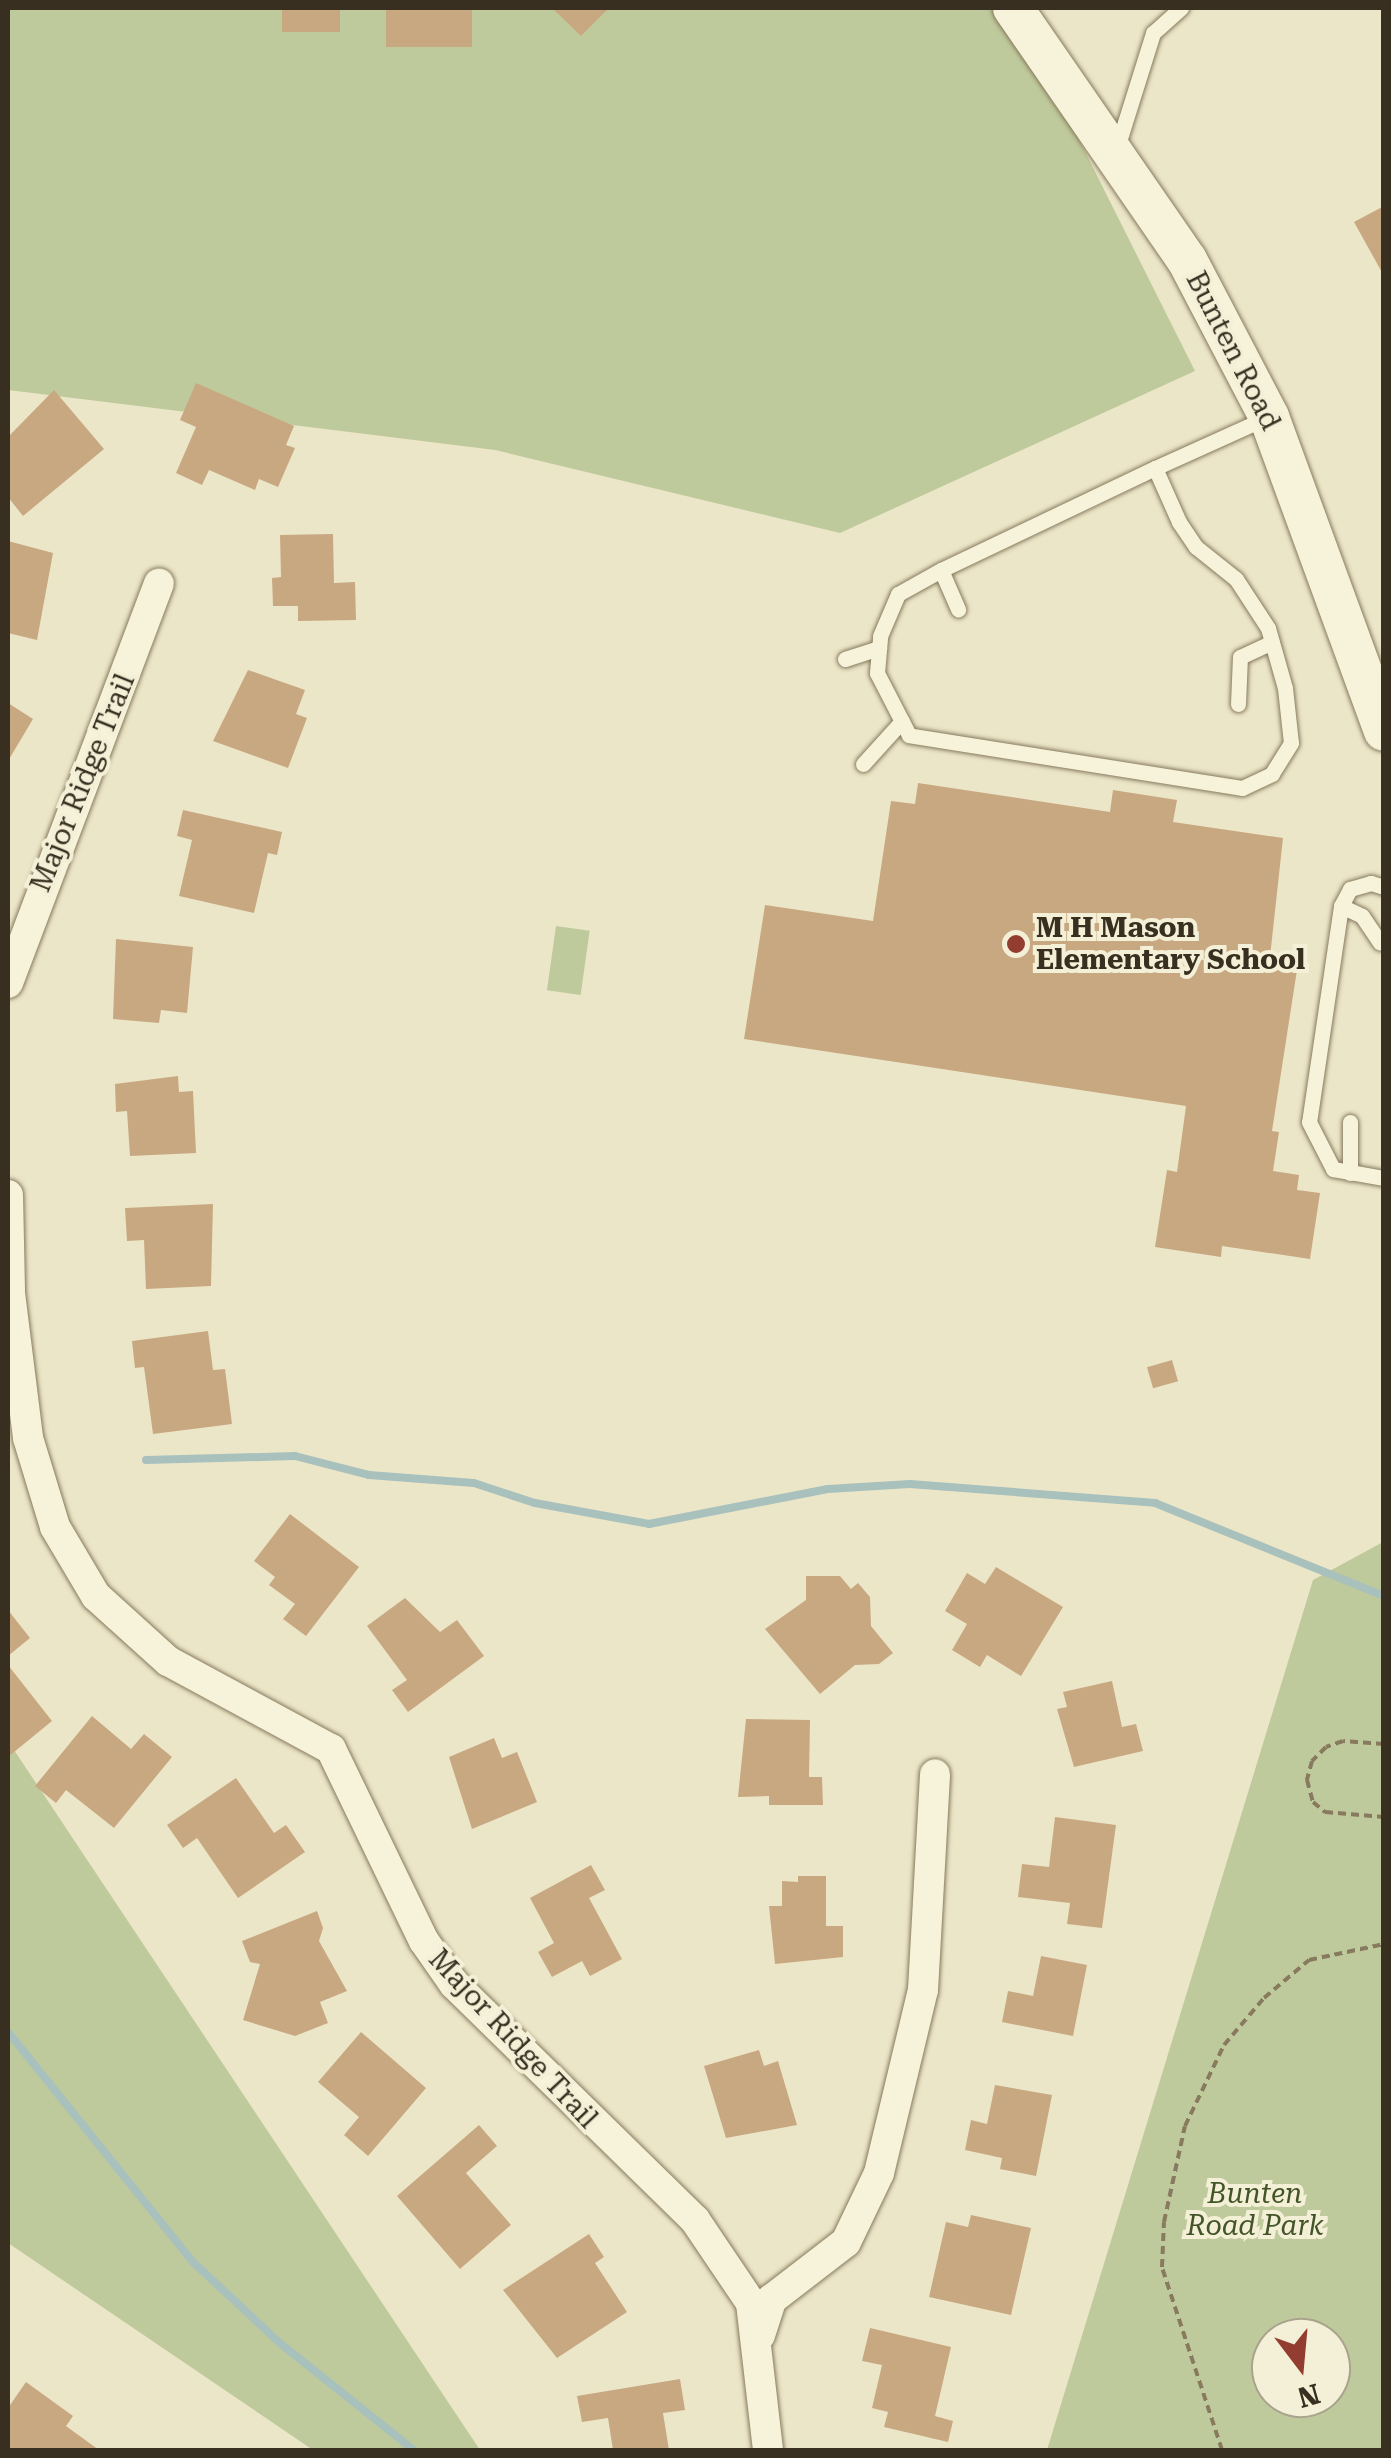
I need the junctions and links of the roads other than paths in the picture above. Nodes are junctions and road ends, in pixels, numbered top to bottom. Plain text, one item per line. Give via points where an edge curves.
1 (1013, 8) edge
2 (1181, 8) edge
3 (1116, 154) junction
4 (1269, 416) junction
5 (1155, 468) junction
6 (940, 570) junction
7 (160, 584) dead end
8 (958, 608) dead end
9 (1272, 642) junction
10 (879, 648) junction
11 (846, 659) dead end
12 (1238, 704) dead end
13 (902, 722) junction
14 (1384, 731) edge
15 (863, 764) dead end
16 (1384, 887) edge
17 (1341, 906) junction
18 (1380, 943) dead end
19 (8, 983) edge
20 (1350, 1122) dead end
21 (1350, 1173) junction
22 (1384, 1178) edge
23 (8, 1196) edge
24 (935, 1774) dead end
25 (754, 2352) junction
26 (768, 2450) edge

1 - 3 street, Bunten Road
2 - 3 lane via 1153,33
3 - 4 street, Bunten Road via 1187,260
4 - 5 lane
4 - 14 street, Bunten Road
5 - 6 lane
5 - 9 lane via 1178,522 1196,547 1236,578
6 - 8 lane
6 - 10 lane via 898,594
7 - 19 street, Major Ridge Trail
9 - 12 lane via 1240,657
9 - 13 lane via 1291,743 1272,774 1242,788 909,735
10 - 11 lane
10 - 13 lane via 877,673
13 - 15 lane
16 - 17 lane via 1371,883 1350,890
17 - 18 lane via 1362,916
17 - 21 lane via 1309,1122 1333,1169
20 - 21 lane
21 - 22 lane
23 - 25 street, Major Ridge Trail via 10,1293 28,1438 55,1527 96,1596 168,1661 331,1749 424,1941 454,1984 695,2220 751,2302
24 - 25 street via 923,1990 879,2173 846,2242 772,2299
25 - 26 street, Major Ridge Trail

